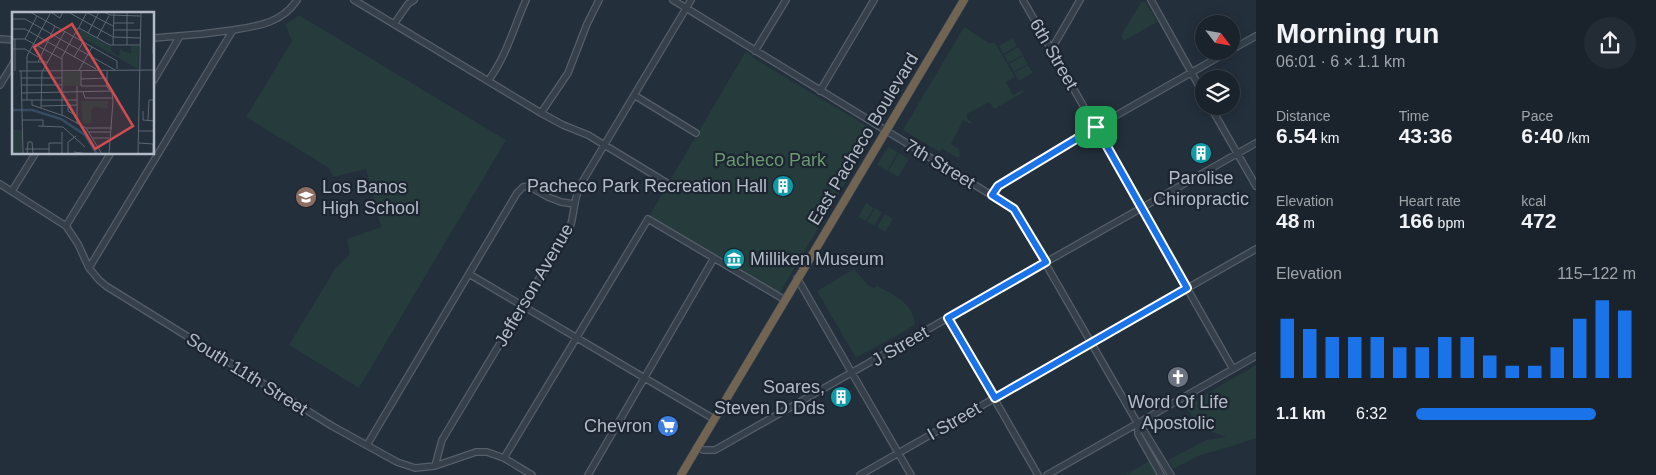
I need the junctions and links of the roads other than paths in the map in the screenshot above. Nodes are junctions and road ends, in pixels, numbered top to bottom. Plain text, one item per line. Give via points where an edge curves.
1 (297, 0) edge
2 (354, 0) edge
3 (414, 0) edge
4 (526, 0) edge
5 (599, 0) edge
6 (673, 0) edge
7 (691, 0) edge
8 (786, 0) edge
9 (874, 0) edge
10 (964, 0) edge
11 (1024, 0) edge
12 (1080, 0) edge
13 (1151, 0) edge
14 (686, 8) junction
15 (394, 24) junction
16 (233, 30) junction
17 (180, 36) junction
18 (1256, 36) edge
19 (155, 38) edge
20 (1240, 45) edge
21 (1051, 50) junction
22 (755, 51) junction
23 (1214, 60) edge
24 (12, 65) edge
25 (1191, 73) junction
26 (155, 78) edge
27 (1195, 79) edge
28 (488, 81) junction
29 (0, 85) edge
30 (820, 91) junction
31 (634, 95) junction
32 (541, 113) junction
33 (1215, 115) edge
34 (1096, 127) junction
35 (885, 131) junction
36 (696, 133) dead end
37 (1256, 143) edge
38 (604, 144) junction
39 (1237, 153) junction
40 (34, 155) edge
41 (109, 155) edge
42 (667, 183) dead end
43 (0, 184) edge
44 (1256, 186) edge
45 (12, 191) junction
46 (992, 195) junction
47 (574, 204) junction
48 (1142, 208) junction
49 (66, 226) junction
50 (1256, 249) edge
51 (714, 258) junction
52 (1046, 262) junction
53 (89, 268) junction
54 (469, 274) junction
55 (797, 278) junction
56 (1187, 288) junction
57 (785, 300) junction
58 (523, 306) junction
59 (948, 318) junction
60 (577, 338) junction
61 (1091, 342) junction
62 (1256, 356) edge
63 (1233, 369) junction
64 (851, 374) junction
65 (644, 378) junction
66 (995, 398) junction
67 (714, 419) junction
68 (1138, 424) junction
69 (367, 445) junction
70 (698, 448) junction
71 (898, 453) junction
72 (504, 458) junction
73 (435, 466) junction
74 (532, 475) edge
75 (588, 475) edge
76 (681, 475) edge
77 (860, 475) edge
78 (911, 475) edge
79 (1038, 475) edge
80 (1047, 475) edge
81 (1161, 475) edge
82 (1171, 475) edge

1 - 16 street via 279,18 264,25
2 - 15 street
3 - 15 street
4 - 28 street via 508,48
5 - 32 street via 568,73
6 - 14 street, 7th Street
7 - 14 street, Jefferson Avenue
8 - 22 street
9 - 30 street
10 - 35 highway, East Pacheco Boulevard
11 - 21 street, 6th Street
12 - 21 street
13 - 25 street
14 - 22 street, 7th Street
14 - 31 street, Jefferson Avenue
15 - 28 street
16 - 17 street
16 - 53 street
17 - 19 street
17 - 26 street
18 - 20 street
21 - 34 street, 6th Street
22 - 30 street, 7th Street
23 - 25 street
24 - 29 street
25 - 27 street
25 - 34 street
28 - 32 street
30 - 35 street, 7th Street
31 - 36 street
31 - 38 street, Jefferson Avenue
32 - 38 street
33 - 39 street
34 - 46 street via 998,186
34 - 48 street, 6th Street
35 - 46 street, 7th Street
35 - 55 highway, East Pacheco Boulevard
37 - 39 street, J Street
38 - 42 street
38 - 47 street, Jefferson Avenue
39 - 44 street
39 - 48 street, J Street
40 - 45 street
41 - 49 street
43 - 45 street, South 11th Street
45 - 49 street, South 11th Street
46 - 52 street, 7th Street via 1014,209
47 - 54 street via 561,202 529,186 523,188
47 - 58 street, Jefferson Avenue via 570,228
48 - 52 street, J Street
48 - 56 street, 6th Street
49 - 53 street, South 11th Street
50 - 56 street, I Street
51 - 57 street
51 - 60 street via 648,220
51 - 65 street
52 - 59 street, J Street
52 - 61 street, 7th Street
53 - 69 street, South 11th Street via 106,286
54 - 58 street
54 - 69 street
55 - 57 highway, East Pacheco Boulevard
55 - 64 street
56 - 61 street, I Street
56 - 63 street, 6th Street
57 - 67 highway, East Pacheco Boulevard
58 - 60 street
58 - 73 street, Jefferson Avenue via 442,440
59 - 64 street, J Street
59 - 66 street
60 - 65 street
60 - 72 street
61 - 66 street, I Street
61 - 68 street, 7th Street
62 - 63 street
63 - 68 street
64 - 70 street, J Street via 715,450
64 - 71 street
65 - 67 street
65 - 75 street
66 - 71 street, I Street
66 - 79 street
67 - 70 highway, East Pacheco Boulevard
68 - 80 street
68 - 81 street, 7th Street via 1138,434
68 - 82 street, 7th Street
69 - 73 street, South 11th Street via 406,466
70 - 76 highway, East Pacheco Boulevard
71 - 77 street, I Street
71 - 78 street
72 - 73 street, South 11th Street via 476,452
72 - 74 street, South 11th Street

